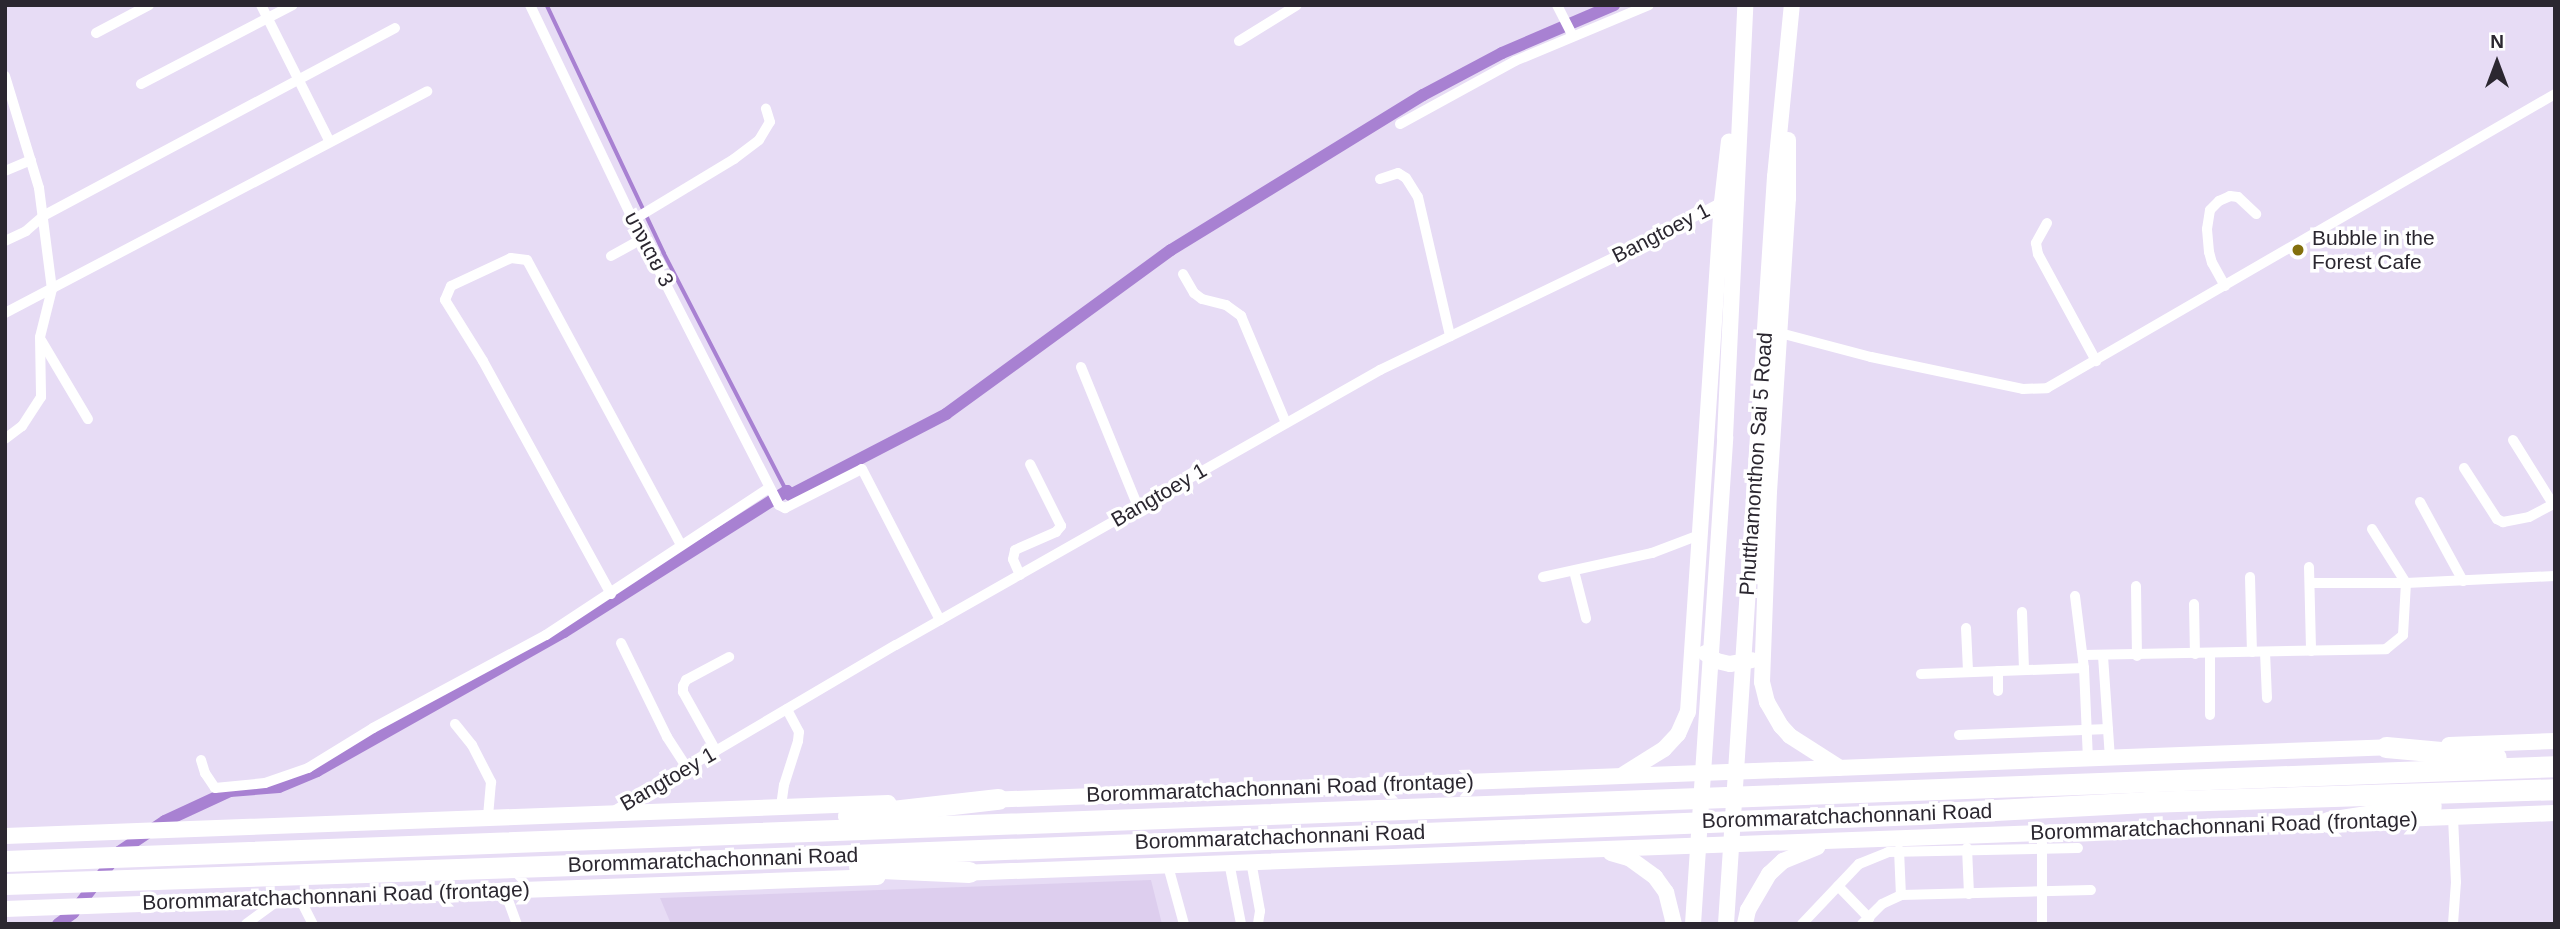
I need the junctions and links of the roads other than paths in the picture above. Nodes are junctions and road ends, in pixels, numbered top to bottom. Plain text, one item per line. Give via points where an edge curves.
1 (149, 5) edge
2 (261, 5) edge
3 (293, 5) edge
4 (530, 5) edge
5 (1557, 5) edge
6 (1649, 5) edge
7 (1745, 5) edge
8 (1792, 5) edge
9 (1296, 6) edge
10 (268, 18) junction
11 (396, 28) dead end
12 (96, 33) dead end
13 (1571, 33) junction
14 (1239, 41) dead end
15 (1787, 61) junction
16 (1741, 67) junction
17 (5, 76) edge
18 (299, 79) junction
19 (141, 84) dead end
20 (427, 91) dead end
21 (2555, 94) edge
22 (9, 103) edge
23 (766, 109) dead end
24 (1400, 124) dead end
25 (330, 142) junction
26 (31, 160) junction
27 (5, 171) edge
28 (1380, 180) dead end
29 (1722, 202) junction
30 (2256, 214) dead end
31 (43, 216) junction
32 (636, 218) junction
33 (2047, 223) dead end
34 (643, 237) junction
35 (5, 241) edge
36 (611, 256) dead end
37 (1183, 274) dead end
38 (2225, 286) junction
39 (52, 289) junction
40 (5, 313) edge
41 (1780, 333) junction
42 (1450, 336) junction
43 (40, 337) junction
44 (2096, 360) junction
45 (1081, 367) dead end
46 (88, 419) dead end
47 (1286, 423) junction
48 (5, 439) edge
49 (2513, 440) dead end
50 (1030, 464) dead end
51 (2464, 468) dead end
52 (770, 490) junction
53 (2420, 502) dead end
54 (2554, 503) edge
55 (1138, 507) junction
56 (2372, 529) dead end
57 (1702, 534) junction
58 (681, 545) junction
59 (2309, 567) dead end
60 (1574, 571) junction
61 (1020, 575) junction
62 (2555, 576) edge
63 (1544, 577) dead end
64 (2250, 577) dead end
65 (2463, 581) junction
66 (2310, 583) junction
67 (2406, 583) junction
68 (2136, 586) dead end
69 (611, 594) junction
70 (2076, 596) dead end
71 (2194, 604) dead end
72 (2022, 611) dead end
73 (1586, 618) dead end
74 (940, 620) junction
75 (1695, 628) junction
76 (1966, 628) dead end
77 (1762, 642) junction
78 (621, 643) dead end
79 (2311, 651) junction
80 (2252, 652) junction
81 (2266, 652) junction
82 (2195, 654) junction
83 (2210, 654) junction
84 (2083, 655) junction
85 (2103, 656) junction
86 (2137, 656) junction
87 (729, 657) dead end
88 (2084, 668) junction
89 (2024, 670) junction
90 (1968, 671) junction
91 (1998, 671) junction
92 (1921, 674) dead end
93 (1998, 691) dead end
94 (2267, 698) dead end
95 (787, 709) junction
96 (2210, 715) dead end
97 (456, 724) dead end
98 (2087, 729) junction
99 (2108, 729) junction
100 (1958, 735) dead end
101 (2555, 741) edge
102 (2386, 747) junction
103 (716, 751) junction
104 (2110, 758) junction
105 (2088, 759) junction
106 (201, 760) dead end
107 (2555, 764) edge
108 (687, 768) junction
109 (1840, 768) junction
110 (1622, 775) junction
111 (2555, 790) edge
112 (998, 799) junction
113 (781, 806) junction
114 (2555, 813) edge
115 (608, 814) junction
116 (2453, 817) junction
117 (488, 818) junction
118 (2328, 822) junction
119 (752, 831) junction
120 (5, 836) edge
121 (1840, 841) junction
122 (2042, 841) junction
123 (1593, 848) junction
124 (1967, 848) junction
125 (2078, 848) dead end
126 (1899, 850) junction
127 (771, 858) junction
128 (5, 861) edge
129 (1251, 861) junction
130 (1229, 862) junction
131 (1168, 866) junction
132 (968, 872) junction
133 (5, 884) edge
134 (1838, 886) junction
135 (503, 889) junction
136 (2042, 890) junction
137 (2091, 890) dead end
138 (1969, 894) junction
139 (1901, 895) junction
140 (299, 897) junction
141 (281, 898) junction
142 (5, 909) edge
143 (1866, 921) edge
144 (246, 924) edge
145 (313, 924) edge
146 (517, 924) edge
147 (1185, 924) edge
148 (1241, 924) edge
149 (1258, 924) edge
150 (1674, 924) edge
151 (1693, 924) edge
152 (1726, 924) edge
153 (1745, 924) edge
154 (1802, 924) edge
155 (2042, 924) edge
156 (2453, 924) edge

1 - 12 street
2 - 10 street
3 - 10 street
4 - 32 street, บางเตย 3
5 - 13 street
6 - 13 street
7 - 16 main road, Phutthamonthon Sai 5 Road
8 - 15 main road, Phutthamonthon Sai 5 Road
9 - 14 street
10 - 18 street
10 - 19 street
11 - 18 street
13 - 24 street
15 - 41 main road via 1788,198
15 - 152 main road, Phutthamonthon Sai 5 Road via 1775,177
16 - 29 main road
16 - 151 main road, Phutthamonthon Sai 5 Road via 1725,437
17 - 22 street
18 - 25 street
18 - 31 street
20 - 25 street
21 - 38 street
22 - 26 street
23 - 32 street via 770,122 759,140
25 - 39 street
26 - 27 street
26 - 31 street
28 - 42 street via 1398,173 1418,197
29 - 42 street, Bangtoey 1
29 - 57 main road
30 - 38 street via 2238,197 2218,201 2210,210 2211,263
31 - 35 street
31 - 39 street
32 - 34 street, บางเตย 3
33 - 44 street via 2036,243 2038,254
34 - 36 street
34 - 52 street, บางเตย 3
37 - 47 street via 1202,299 1226,305 1241,316
38 - 44 street
39 - 40 street
39 - 43 street
41 - 44 street via 2023,389 2047,388
41 - 77 main road
42 - 47 street, Bangtoey 1
43 - 46 street
43 - 48 street via 41,397 22,426
45 - 55 street
47 - 55 street, Bangtoey 1
49 - 54 street
50 - 61 street via 1061,526 1015,550 1013,559
51 - 54 street via 2503,522 2529,517
52 - 58 street
52 - 74 street, บางเตย 3 via 785,508 862,469
53 - 65 street
55 - 61 street, Bangtoey 1
56 - 67 street
57 - 60 street via 1652,553
57 - 75 main road
58 - 69 street
58 - 69 street via 527,260 510,258 451,286 445,300
59 - 66 street
60 - 63 street
60 - 73 street
61 - 74 street, Bangtoey 1
62 - 65 street
64 - 80 street
65 - 67 street
66 - 67 street
66 - 79 street
67 - 79 street via 2406,624 2397,642 2386,649
68 - 86 street
69 - 106 street via 515,652 281,779 215,788
70 - 84 street
71 - 82 street
72 - 89 street
74 - 95 street, Bangtoey 1
75 - 77 main road via 1707,656 1717,662 1740,664 1753,659
75 - 110 main road via 1688,712 1678,734 1664,749
76 - 90 street
77 - 109 main road via 1762,682 1781,726
78 - 108 street
79 - 81 street
80 - 81 street
80 - 83 street
81 - 94 street
82 - 83 street
82 - 86 street
83 - 96 street
84 - 85 street
84 - 88 street
85 - 86 street
85 - 99 street
87 - 103 street via 683,686
88 - 89 street
88 - 98 street
89 - 91 street
90 - 91 street
90 - 92 street
91 - 93 street
95 - 103 street, Bangtoey 1
95 - 113 street via 799,732
97 - 117 street via 491,782
98 - 99 street
98 - 100 street
98 - 105 street
99 - 104 street
101 - 102 main road, Borommaratchachonnani Road (frontage)
102 - 104 main road, Borommaratchachonnani Road (frontage)
102 - 107 highway
103 - 108 street, Bangtoey 1
104 - 105 main road, Borommaratchachonnani Road (frontage)
105 - 109 main road, Borommaratchachonnani Road (frontage)
107 - 119 highway, Borommaratchachonnani Road
108 - 115 street, Bangtoey 1
109 - 110 main road, Borommaratchachonnani Road (frontage)
110 - 112 main road, Borommaratchachonnani Road (frontage)
111 - 118 highway
111 - 127 highway, Borommaratchachonnani Road via 2146,802
112 - 113 main road, Borommaratchachonnani Road (frontage)
112 - 119 highway
113 - 115 main road, Borommaratchachonnani Road (frontage)
114 - 116 main road, Borommaratchachonnani Road (frontage)
115 - 117 main road, Borommaratchachonnani Road (frontage)
116 - 118 main road, Borommaratchachonnani Road (frontage)
116 - 156 street
117 - 120 main road, Borommaratchachonnani Road (frontage)
118 - 122 main road, Borommaratchachonnani Road (frontage)
119 - 128 highway, Borommaratchachonnani Road
121 - 122 main road, Borommaratchachonnani Road (frontage)
121 - 123 main road, Borommaratchachonnani Road (frontage)
121 - 153 main road via 1783,861 1759,889
122 - 124 street
122 - 125 street
122 - 136 street
123 - 129 main road, Borommaratchachonnani Road (frontage)
123 - 150 main road via 1643,866 1665,892
124 - 126 street
124 - 138 street
126 - 134 street via 1867,860
126 - 139 street
127 - 132 highway
127 - 133 highway, Borommaratchachonnani Road
129 - 130 main road, Borommaratchachonnani Road (frontage)
129 - 149 street
130 - 131 main road, Borommaratchachonnani Road (frontage)
130 - 148 street
131 - 132 main road, Borommaratchachonnani Road (frontage)
131 - 147 street
132 - 135 main road, Borommaratchachonnani Road (frontage)
134 - 143 street
134 - 154 street
135 - 140 main road, Borommaratchachonnani Road (frontage)
135 - 146 street
136 - 137 street
136 - 138 street
136 - 155 street
138 - 139 street
139 - 143 street via 1889,899
140 - 141 main road, Borommaratchachonnani Road (frontage)
140 - 145 street
141 - 142 main road, Borommaratchachonnani Road (frontage)
141 - 144 street

